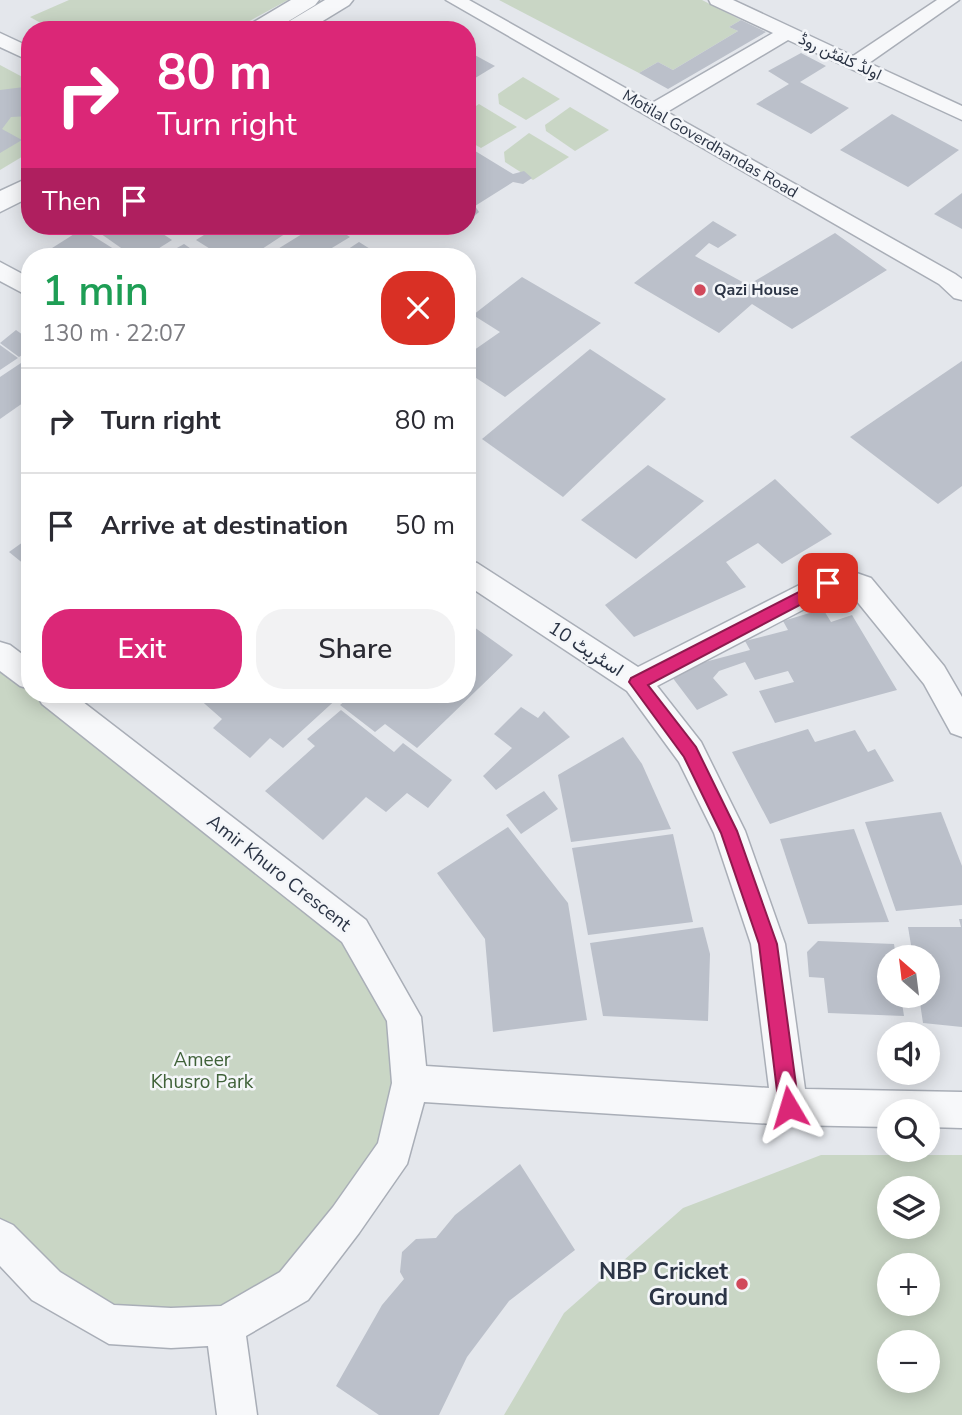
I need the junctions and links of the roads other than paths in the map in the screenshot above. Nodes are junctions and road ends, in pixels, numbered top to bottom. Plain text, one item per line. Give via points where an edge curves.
1 (307, 0) edge
2 (455, 0) edge
3 (718, 0) edge
4 (950, 0) edge
5 (338, 1) edge
6 (272, 21) edge
7 (306, 21) edge
8 (787, 33) junction
9 (0, 39) edge
10 (21, 50) edge
11 (854, 64) junction
12 (654, 111) junction
13 (962, 114) edge
14 (21, 168) edge
15 (0, 181) edge
16 (21, 190) edge
17 (0, 203) edge
18 (0, 270) edge
19 (21, 283) edge
20 (962, 292) edge
21 (476, 577) edge
22 (0, 654) edge
23 (21, 670) edge
24 (637, 682) junction
25 (62, 703) edge
26 (962, 724) edge
27 (410, 1083) junction
28 (789, 1107) junction
29 (962, 1110) edge
30 (0, 1238) edge
31 (225, 1326) junction
32 (237, 1415) edge

1 - 6 street
2 - 12 street, Motilal Goverdhandas Road
3 - 8 street, اولڈ کلفٹن روڈ
4 - 11 street
5 - 7 street
8 - 11 street, اولڈ کلفٹن روڈ
8 - 12 street
9 - 10 street
11 - 13 street, اولڈ کلفٹن روڈ
12 - 20 street, Motilal Goverdhandas Road via 947,279
14 - 15 street
16 - 17 street
18 - 19 street
21 - 24 street, اسٹریٹ 10
22 - 23 street
24 - 26 street via 828,583 845,580 861,586 934,675
24 - 28 street, اسٹریٹ 10 via 690,752 729,831 768,944
25 - 27 street, Amir Khuro Crescent via 354,931 404,1017
27 - 28 street
27 - 31 street, Amir Khuro Crescent via 394,1151 346,1220 294,1286
28 - 29 street
30 - 31 street, Amir Khuro Crescent via 46,1286 109,1324
31 - 32 street

